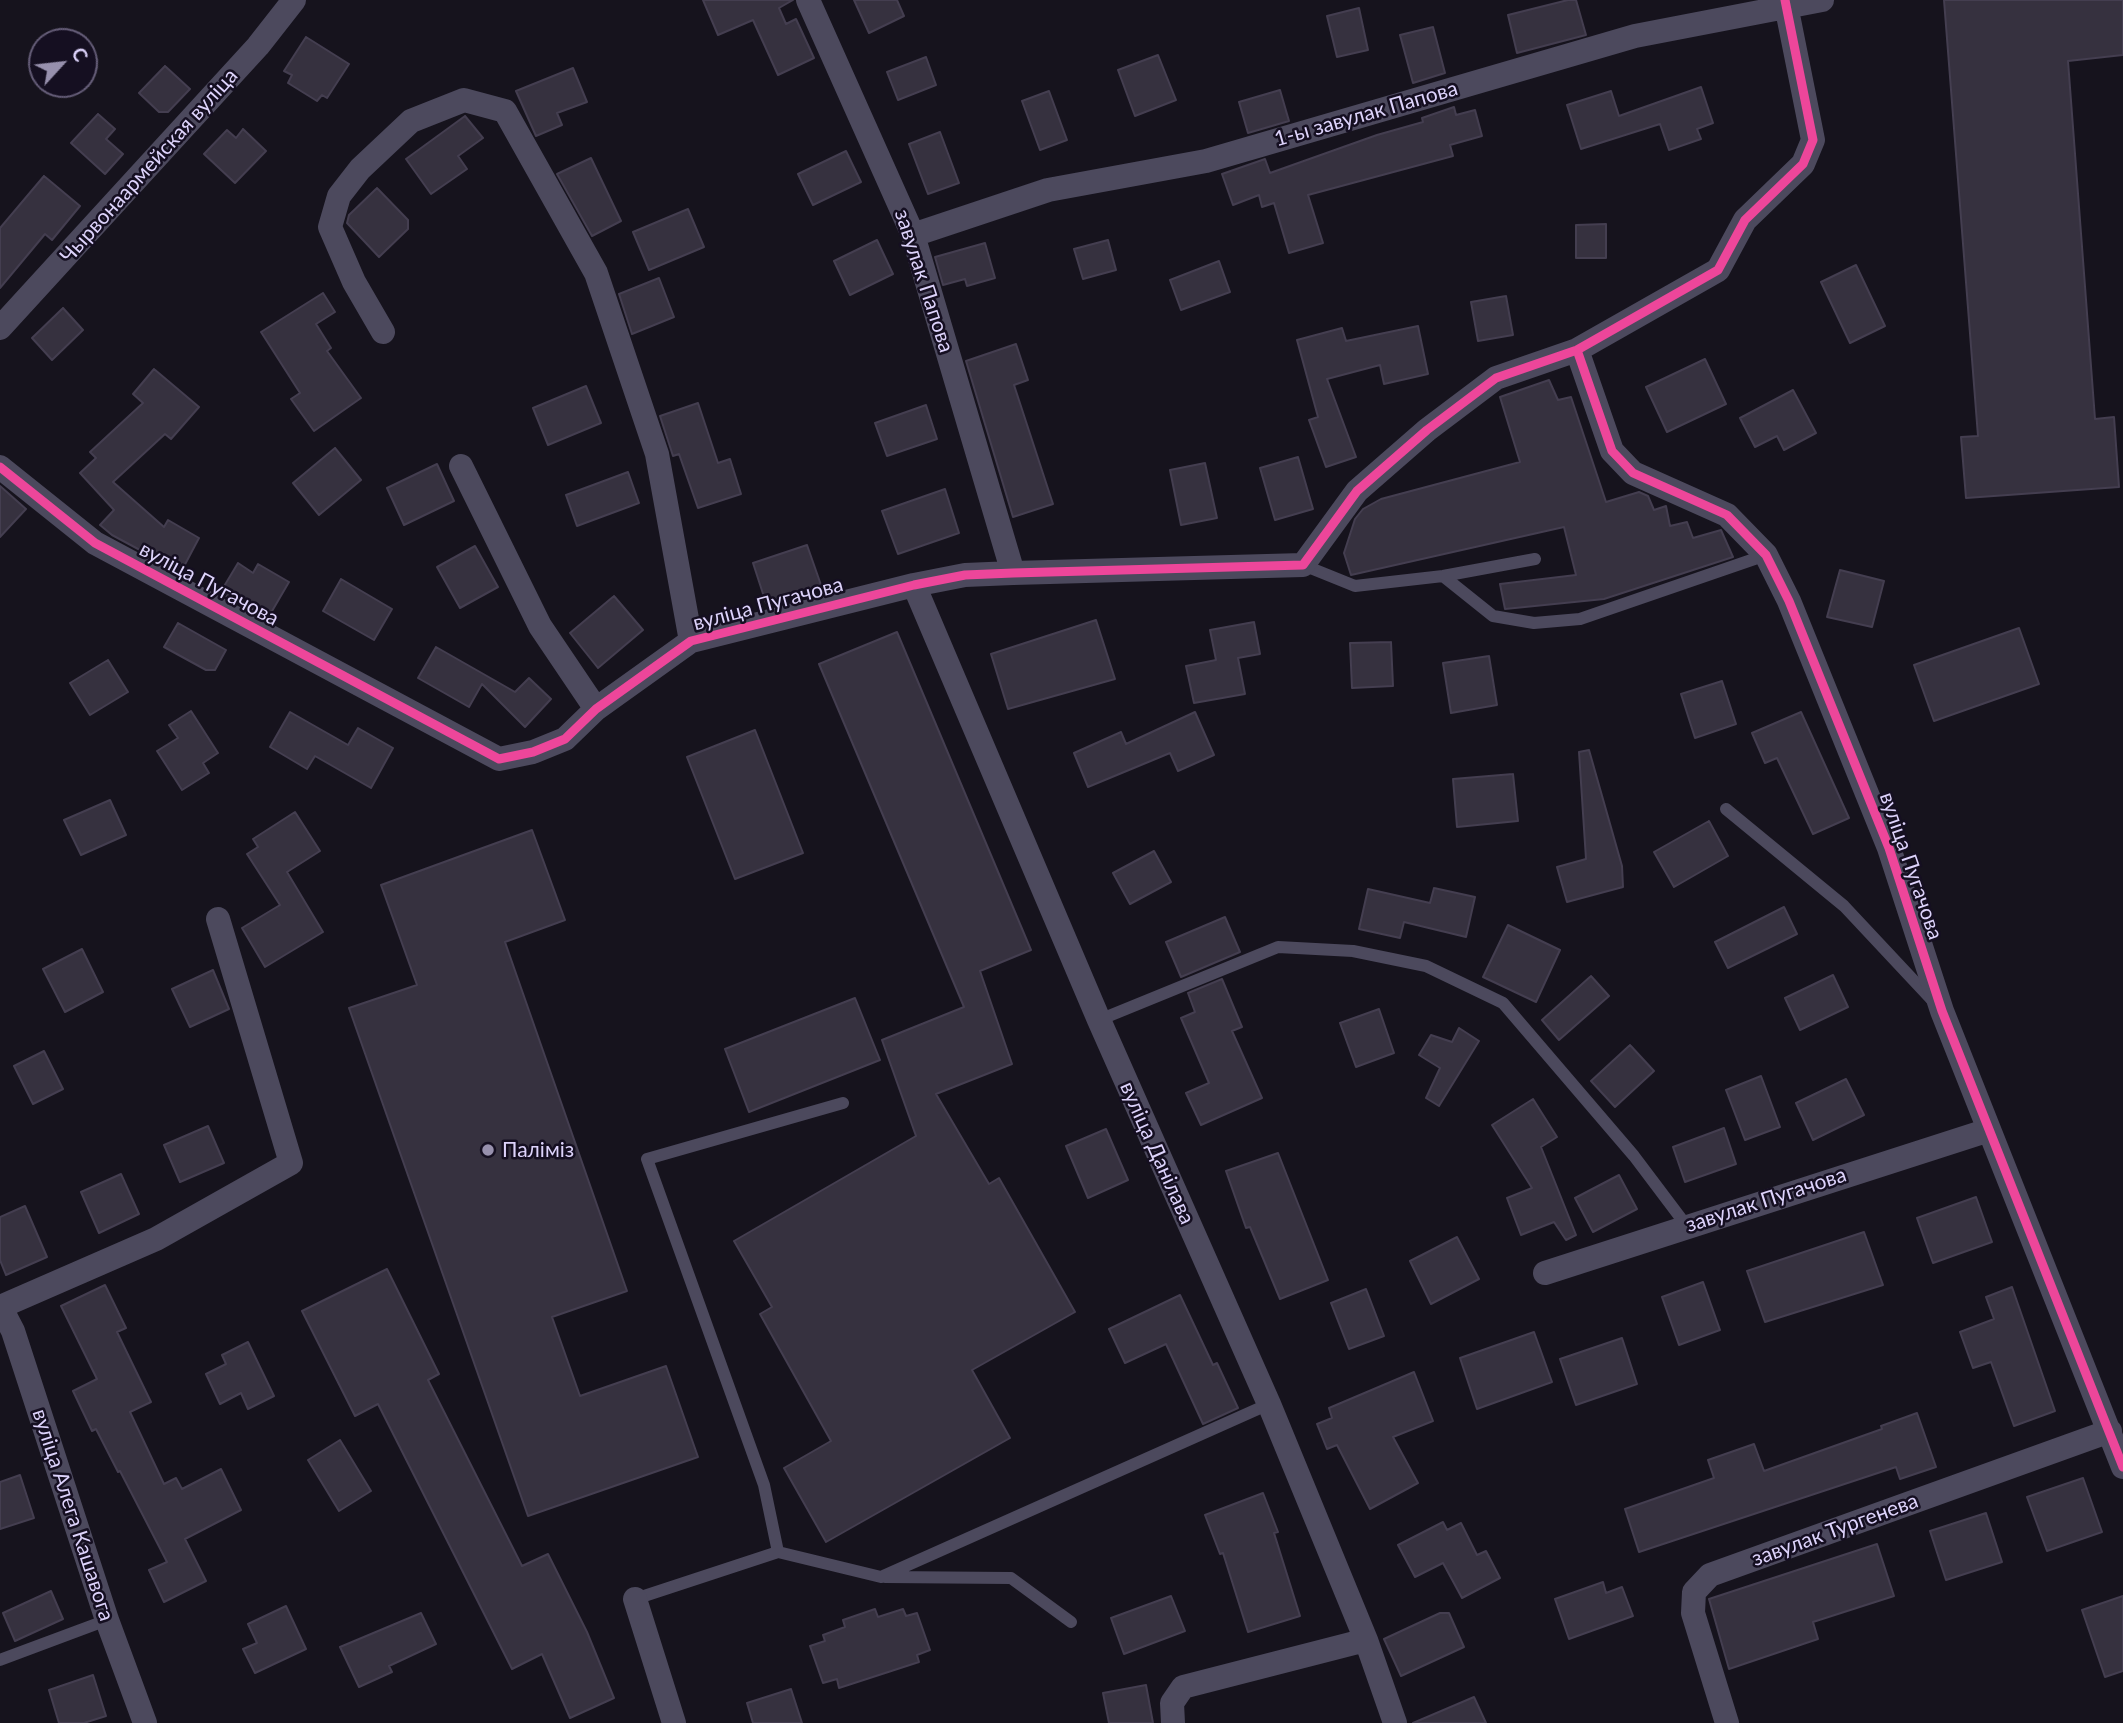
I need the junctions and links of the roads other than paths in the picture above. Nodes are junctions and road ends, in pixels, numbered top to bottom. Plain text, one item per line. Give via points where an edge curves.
1 (294, 0) edge
2 (808, 0) edge
3 (1822, 0) edge
4 (1786, 4) edge
5 (912, 235) junction
6 (0, 328) edge
7 (383, 332) dead end
8 (1577, 350) junction
9 (461, 466) dead end
10 (0, 467) edge
11 (1766, 555) junction
12 (1535, 559) dead end
13 (1303, 565) junction
14 (1013, 573) junction
15 (1443, 576) junction
16 (914, 585) junction
17 (691, 641) junction
18 (596, 709) junction
19 (1726, 809) dead end
20 (218, 919) dead end
21 (1942, 1011) junction
22 (1099, 1020) junction
23 (843, 1103) dead end
24 (1989, 1130) junction
25 (1686, 1225) junction
26 (1545, 1273) dead end
27 (0, 1307) edge
28 (1269, 1404) junction
29 (2110, 1431) junction
30 (2123, 1467) edge
31 (778, 1552) junction
32 (881, 1577) junction
33 (635, 1599) joint
34 (107, 1620) junction
35 (1071, 1622) dead end
36 (1366, 1640) junction
37 (0, 1660) edge
38 (145, 1723) edge
39 (674, 1723) edge
40 (1173, 1723) edge
41 (1395, 1723) edge
42 (1727, 1723) edge

1 - 6 street, Чырвонаармейская вуліца via 258,46
2 - 5 street, завулак Папова
3 - 4 street, 1-ы завулак Папова
4 - 5 street, 1-ы завулак Папова via 1635,36 1206,161 1048,190
4 - 8 street via 1813,140 1803,164 1745,220 1718,270
5 - 14 street, завулак Папова
7 - 17 street via 330,228 339,196 360,169 411,121 464,100 505,111 600,286 657,454
8 - 11 street, вуліца Пугачова via 1612,451 1633,473 1727,515
8 - 13 street via 1496,377 1427,430 1357,491
9 - 18 street via 540,626
10 - 18 street, вуліца Пугачова via 95,543 499,759 533,752 565,738
11 - 15 lane via 1580,619 1534,623 1493,616
11 - 21 street, вуліца Пугачова via 1889,848
12 - 15 lane
13 - 14 street, вуліца Пугачова
13 - 15 lane via 1355,586
14 - 16 street, вуліца Пугачова via 965,575
16 - 17 street, вуліца Пугачова
16 - 22 street, вуліца Данілава
17 - 18 street, вуліца Пугачова
19 - 21 lane via 1844,906
20 - 27 street via 291,1163 156,1239
21 - 24 street, вуліца Пугачова
22 - 25 lane via 1278,947 1353,951 1426,966 1503,1003 1634,1156
22 - 28 street, вуліца Данілава
23 - 31 lane via 646,1160 764,1485
24 - 25 street, завулак Пугачова
24 - 29 street, вуліца Пугачова
25 - 26 street, завулак Пугачова
27 - 34 street, вуліца Алега Кашавога via 13,1331
28 - 32 lane
28 - 36 street, вуліца Данілава
29 - 30 street, вуліца Пугачова
29 - 42 street, завулак Тургенева via 1710,1575 1694,1592 1693,1613
31 - 32 lane
31 - 33 lane
32 - 35 lane via 1011,1578
33 - 39 street
34 - 37 lane
34 - 38 street, вуліца Алега Кашавога
36 - 40 street via 1183,1687 1172,1703
36 - 41 street, вуліца Данілава

